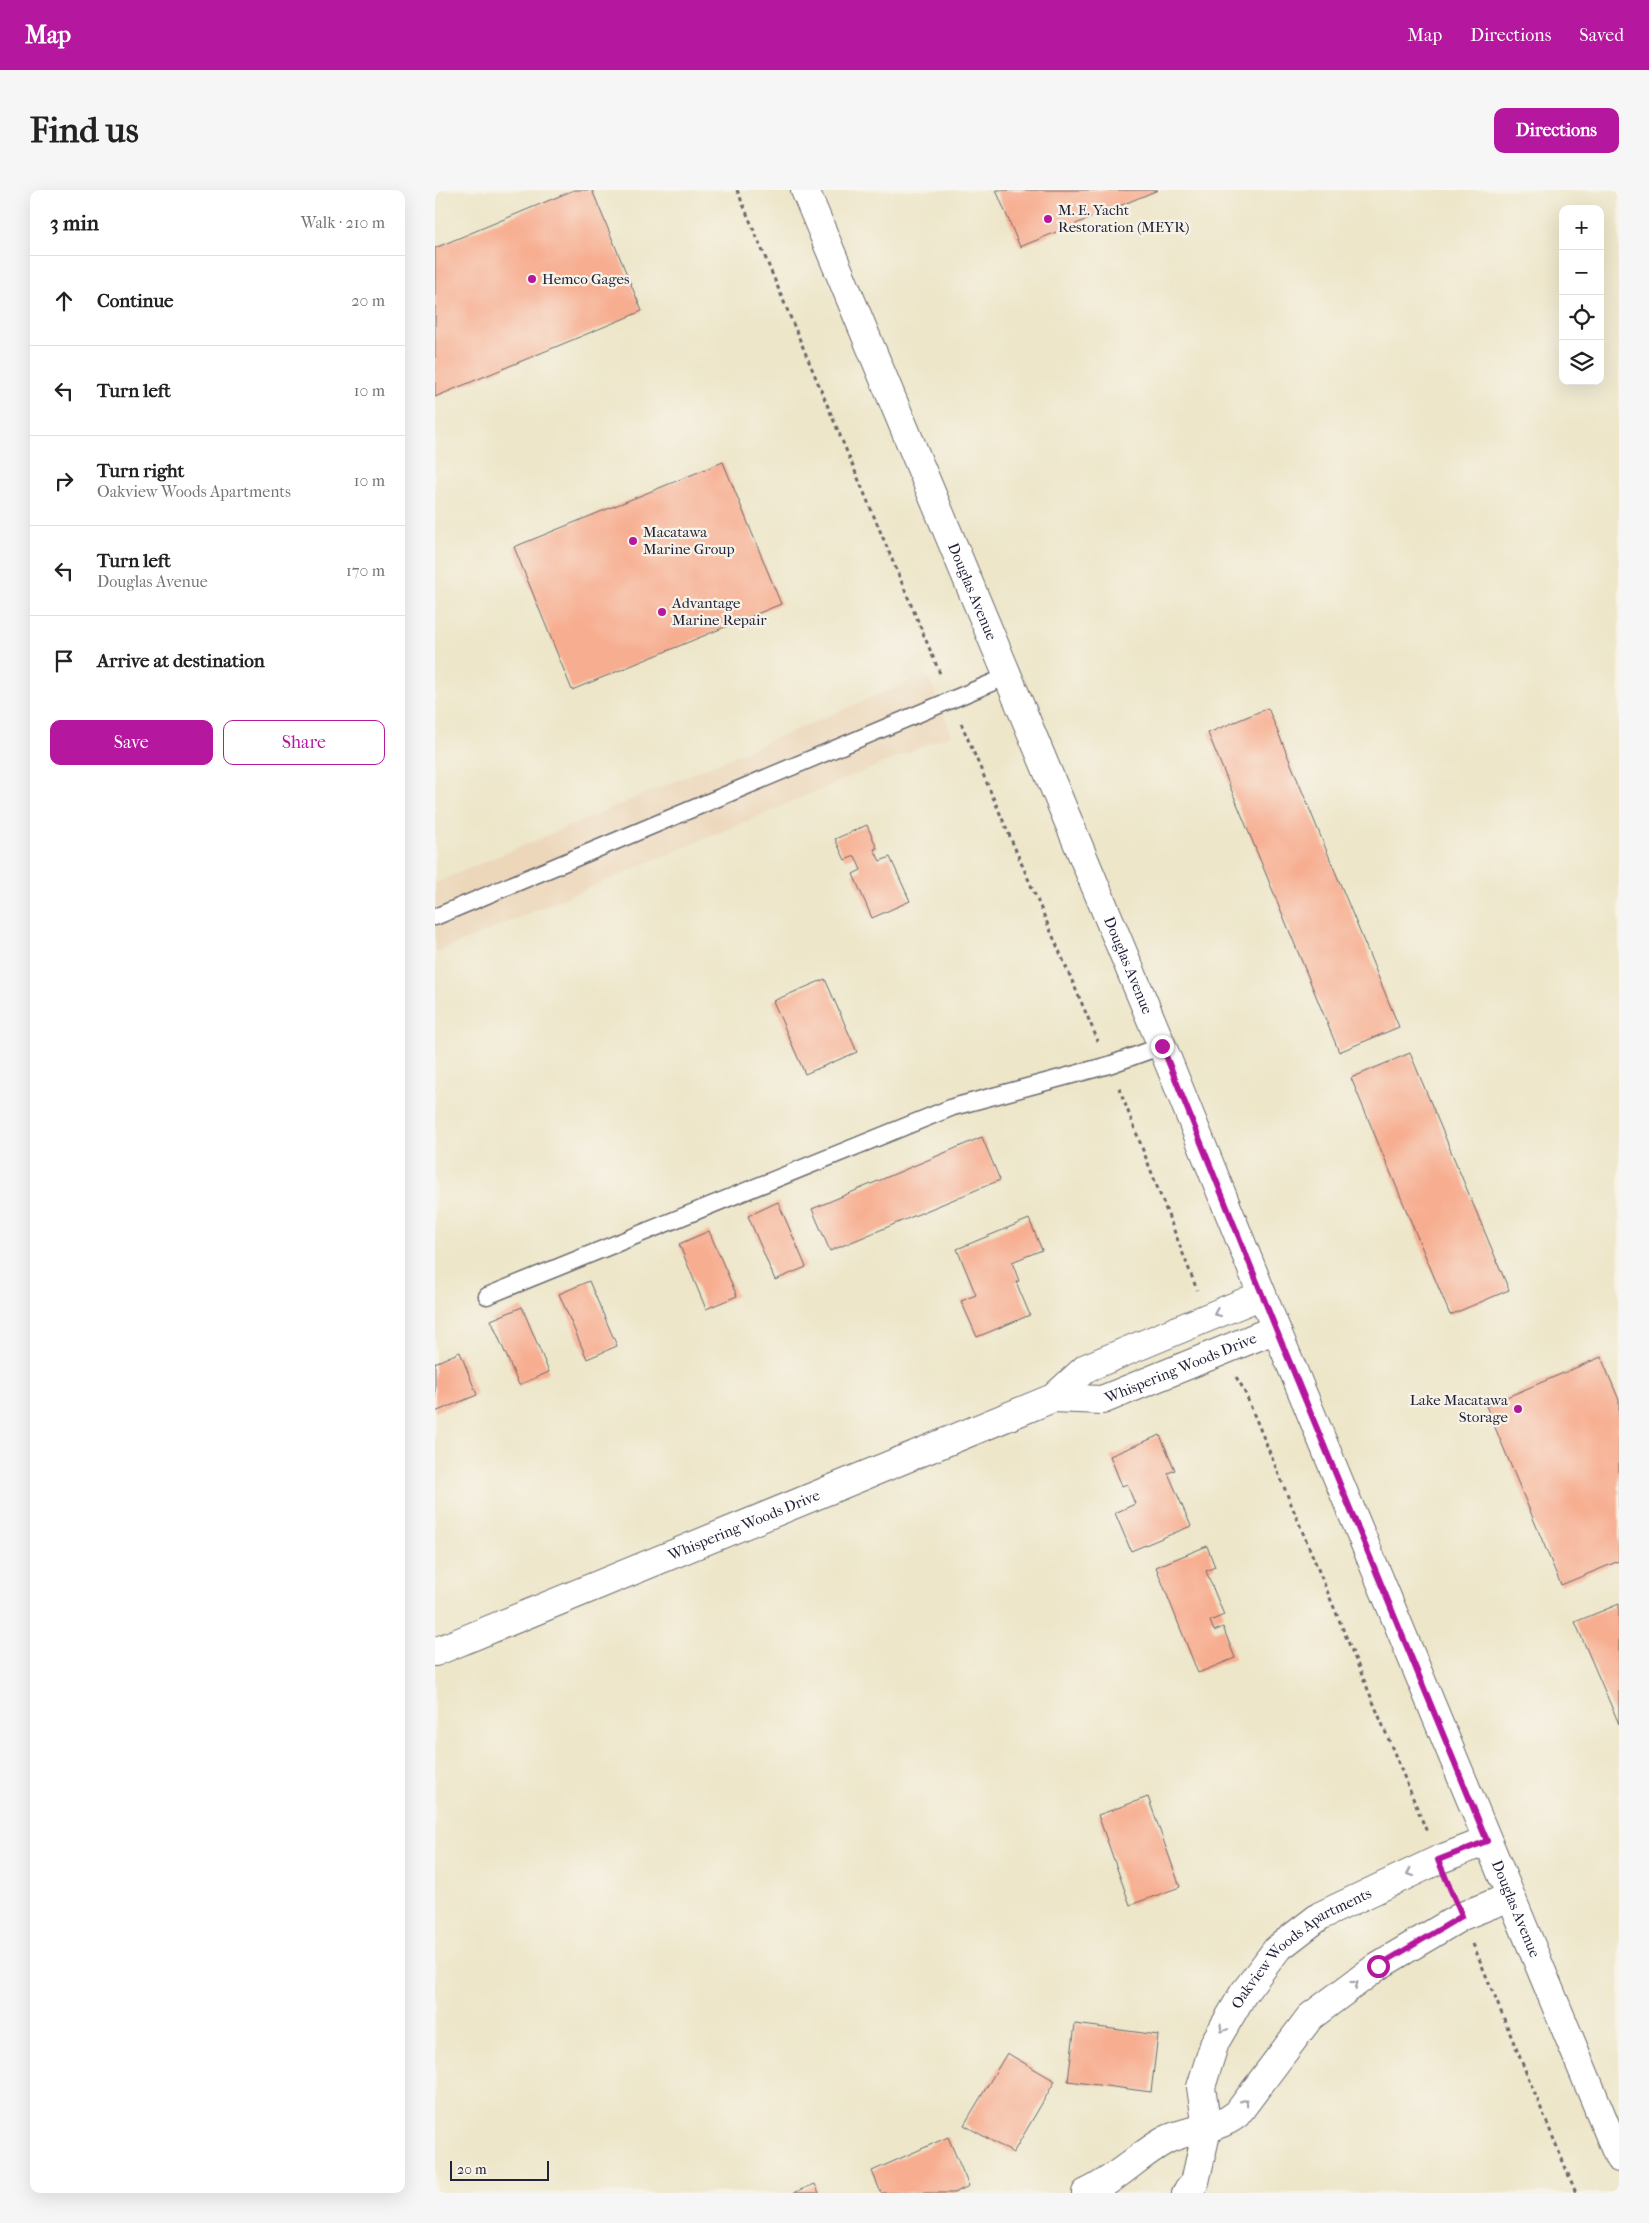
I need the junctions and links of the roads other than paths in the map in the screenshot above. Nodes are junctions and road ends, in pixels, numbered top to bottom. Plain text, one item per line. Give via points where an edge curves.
1 (805, 190) edge
2 (1008, 676) junction
3 (435, 917) edge
4 (1162, 1046) junction
5 (1262, 1295) junction
6 (487, 1296) dead end
7 (1276, 1329) junction
8 (1053, 1398) junction
9 (435, 1652) edge
10 (1487, 1841) junction
11 (1510, 1897) junction
12 (1207, 2129) junction
13 (1619, 2158) edge
14 (1086, 2193) edge
15 (1186, 2193) edge

1 - 2 street, Douglas Avenue
2 - 3 lane
2 - 4 street, Douglas Avenue
4 - 5 street, Douglas Avenue
4 - 6 lane via 1109,1065 953,1107
5 - 7 street, Douglas Avenue
5 -> 8 street, Whispering Woods Drive via 1086,1368
7 - 8 street, Whispering Woods Drive via 1102,1400
7 - 10 street, Douglas Avenue
8 - 9 street, Whispering Woods Drive
10 - 11 street, Douglas Avenue
10 -> 12 street, Oakview Woods Apartments via 1438,1860 1320,1916 1277,1949 1243,1994 1215,2042 1201,2086
12 -> 11 street via 1226,2123 1237,2114 1310,2017 1378,1966 1462,1916
11 - 13 street, Douglas Avenue
12 - 14 street via 1166,2140
12 - 15 street, Oakview Woods Apartments via 1195,2182

